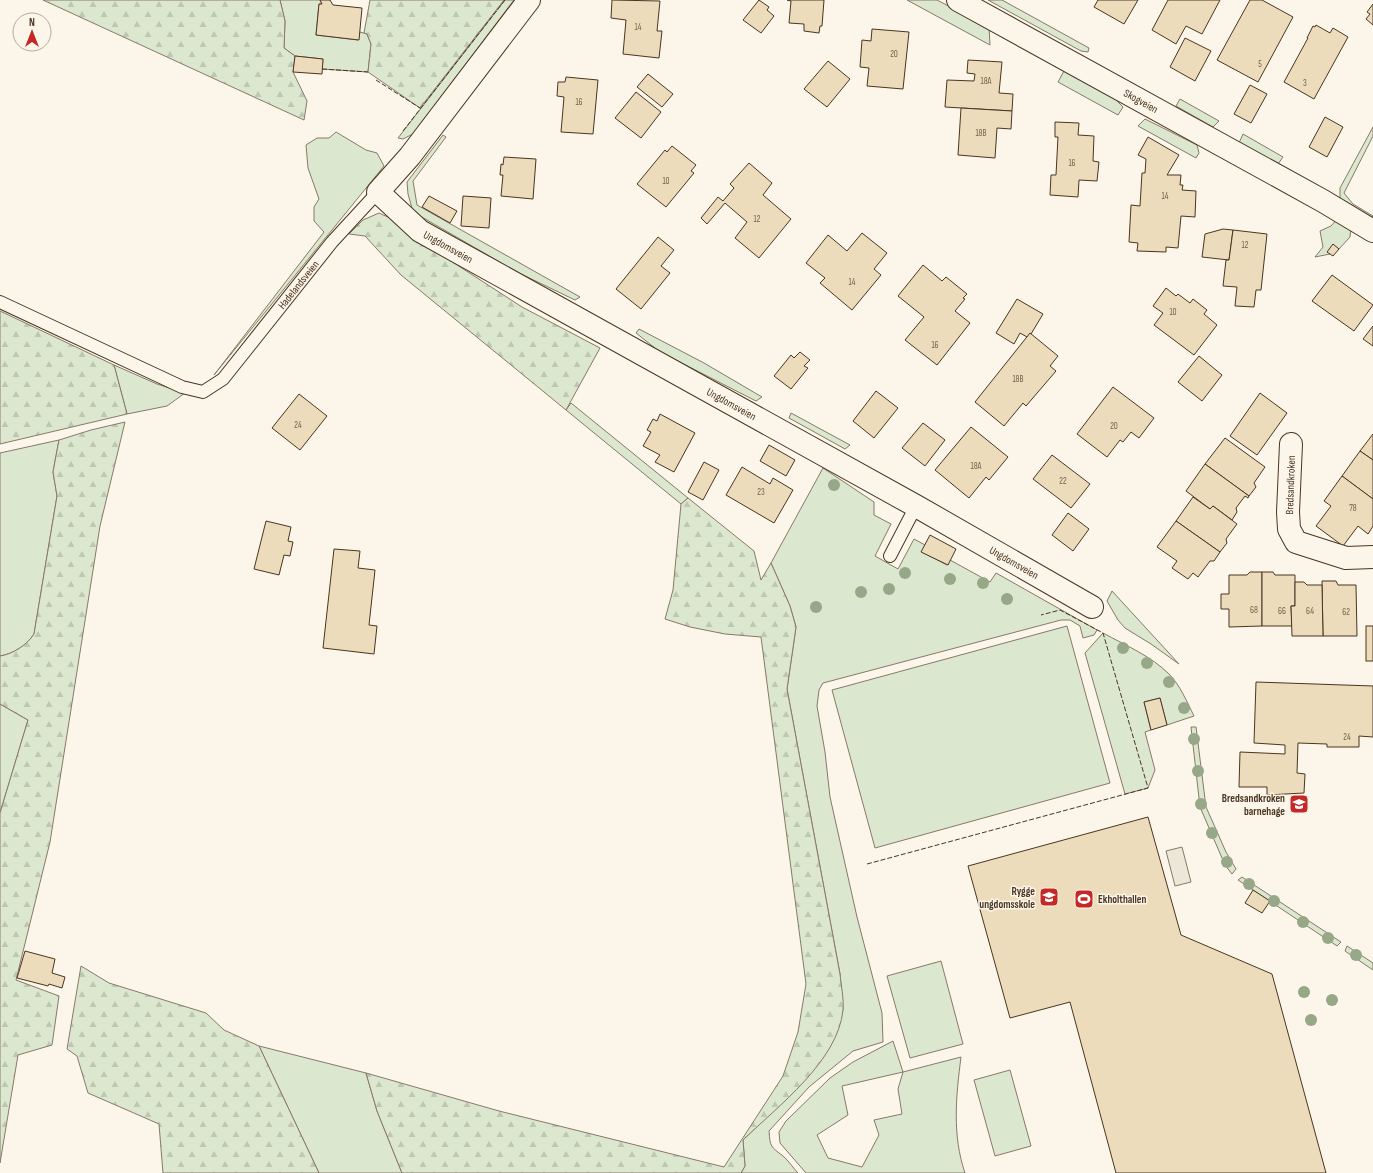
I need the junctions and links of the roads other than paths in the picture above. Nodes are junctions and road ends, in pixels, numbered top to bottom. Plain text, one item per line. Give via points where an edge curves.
1 (529, 0) edge
2 (958, 0) edge
3 (378, 192) junction
4 (1373, 231) edge
5 (0, 302) edge
6 (1291, 444) dead end
7 (916, 506) junction
8 (890, 556) dead end
9 (1373, 557) edge
10 (1092, 607) dead end

1 - 3 street, Hadelandsveien via 410,156
2 - 4 street, Skogveien
3 - 5 lane, Hadelandsveien via 332,242 223,379 203,392 182,387
3 - 7 street, Ungdomsveien via 426,234
6 - 9 street, Bredsandkroken via 1288,512 1289,529 1296,542 1346,558
7 - 8 lane
7 - 10 street, Ungdomsveien

